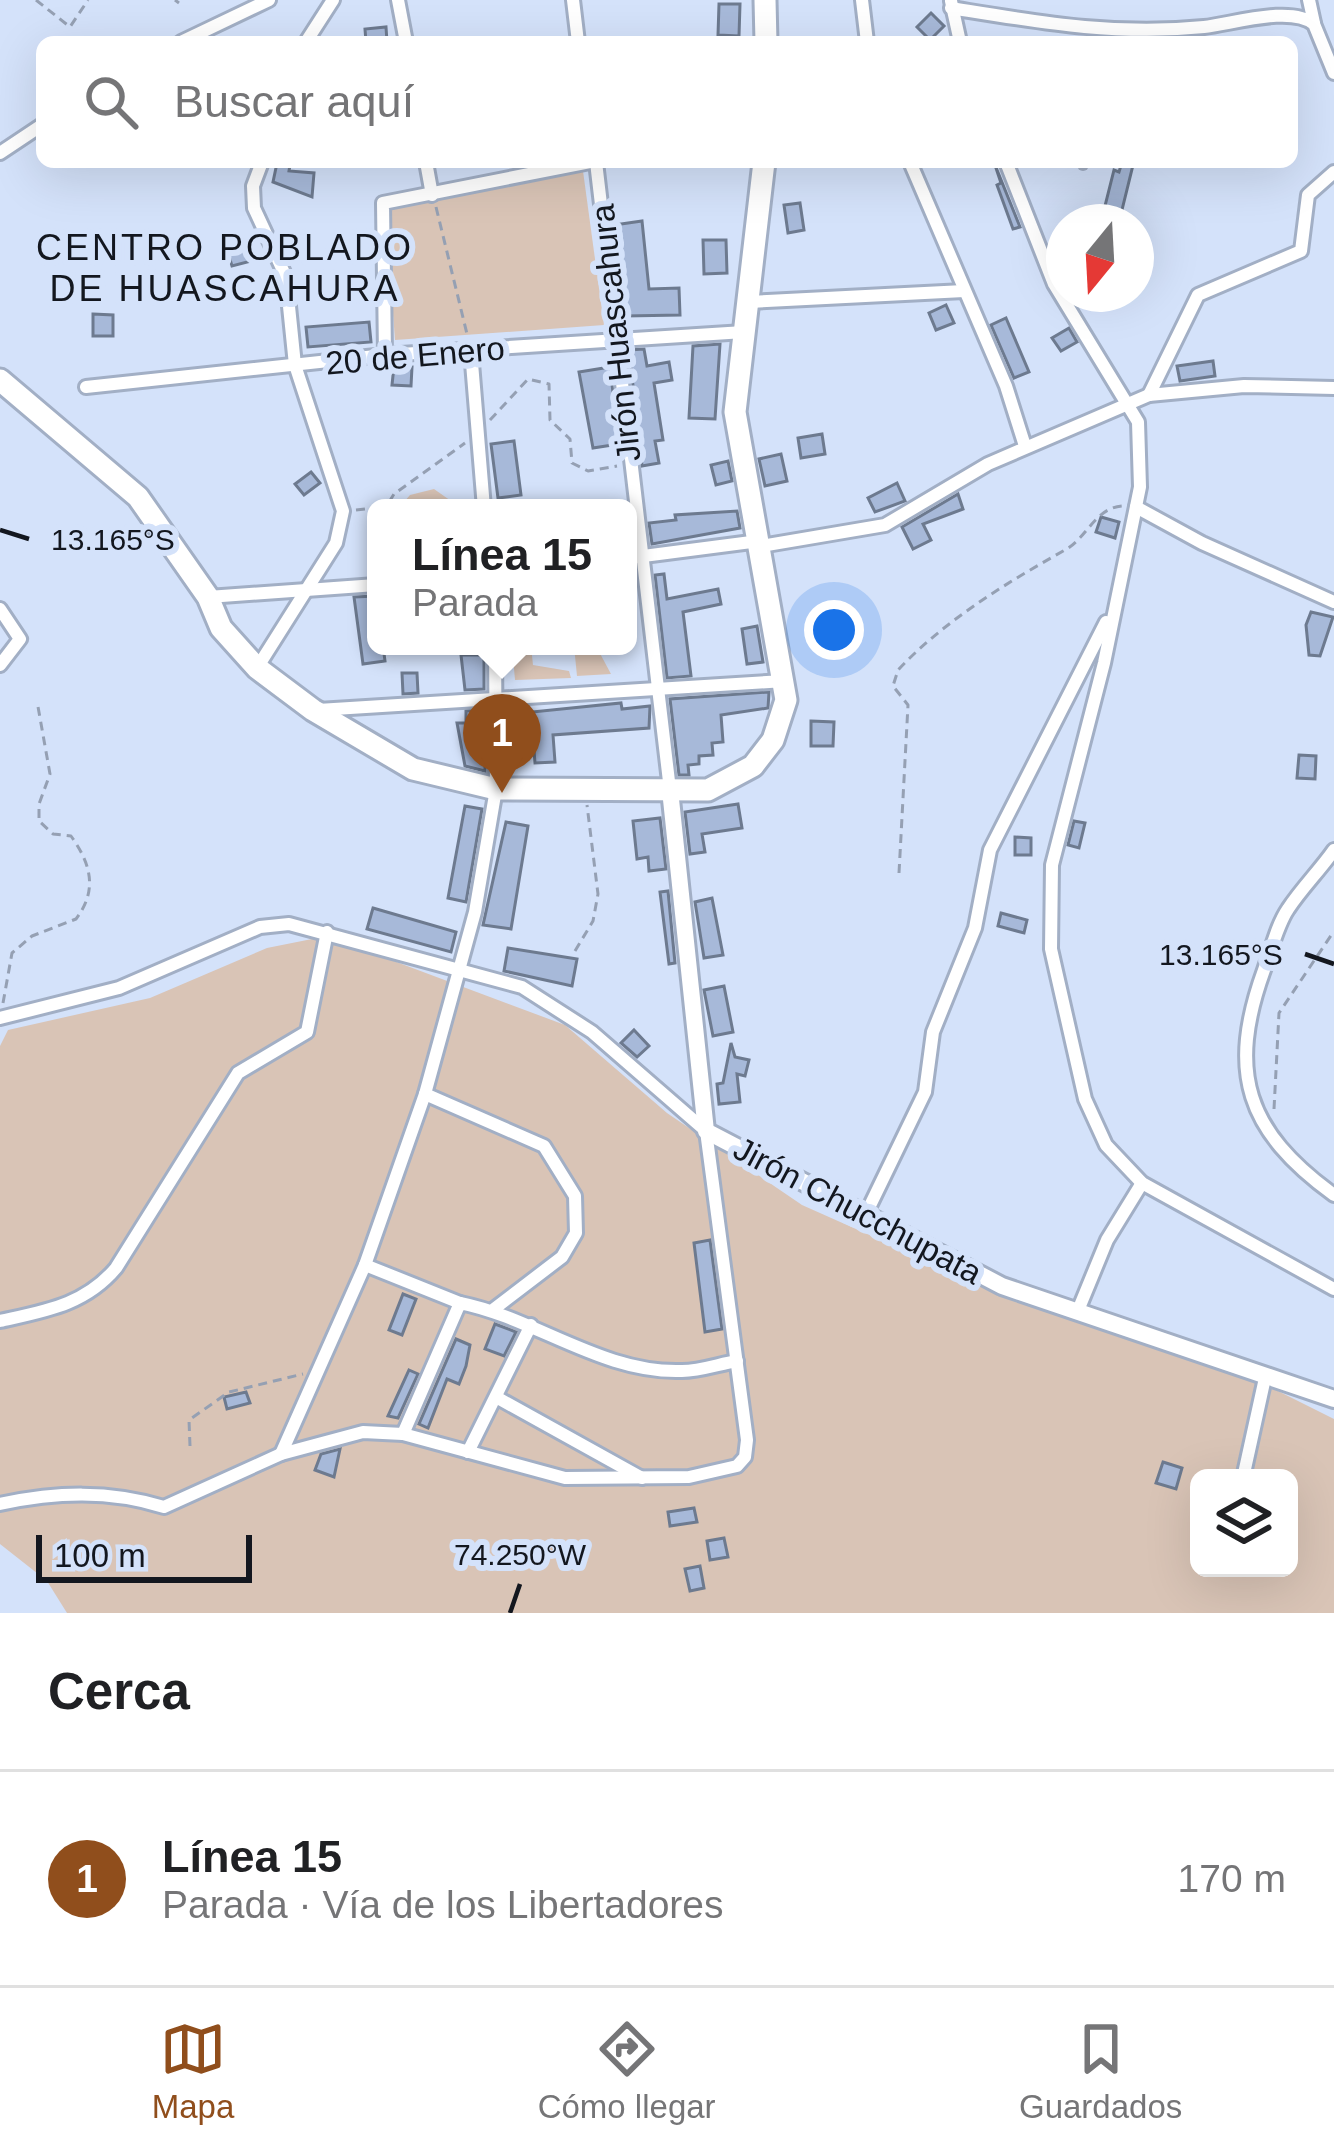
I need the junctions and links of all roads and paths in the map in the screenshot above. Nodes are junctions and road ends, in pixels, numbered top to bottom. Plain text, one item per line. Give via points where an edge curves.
1 (36, 0) edge
2 (88, 0) edge
3 (269, 0) edge
4 (333, 0) edge
5 (398, 0) edge
6 (573, 0) edge
7 (765, 0) edge
8 (862, 0) edge
9 (1309, 0) edge
10 (951, 4) edge
11 (1314, 24) junction
12 (194, 36) edge
13 (310, 36) edge
14 (405, 36) edge
15 (577, 36) edge
16 (766, 36) edge
17 (866, 36) edge
18 (959, 36) edge
19 (1080, 36) edge
20 (1097, 36) edge
21 (1334, 73) edge
22 (36, 129) edge
23 (0, 153) edge
24 (260, 168) edge
25 (427, 168) edge
26 (564, 168) edge
27 (594, 168) edge
28 (763, 168) edge
29 (913, 168) edge
30 (1008, 168) edge
31 (1334, 172) edge
32 (432, 195) junction
33 (964, 291) junction
34 (748, 302) junction
35 (744, 332) junction
36 (616, 338) junction
37 (471, 351) junction
38 (385, 355) junction
39 (295, 365) junction
40 (0, 380) edge
41 (86, 387) dead end
42 (1334, 388) edge
43 (1149, 395) junction
44 (1130, 401) junction
45 (477, 434) junction
46 (1025, 446) junction
47 (631, 464) junction
48 (391, 499) edge
49 (483, 499) edge
50 (632, 499) edge
51 (1136, 507) junction
52 (367, 509) edge
53 (343, 511) junction
54 (760, 543) junction
55 (637, 557) edge
56 (637, 580) edge
57 (367, 586) edge
58 (310, 589) junction
59 (208, 597) junction
60 (1334, 602) edge
61 (0, 609) edge
62 (1112, 613) junction
63 (496, 655) edge
64 (0, 665) edge
65 (257, 668) junction
66 (784, 681) junction
67 (656, 690) junction
68 (37, 701) dead end
69 (499, 701) junction
70 (313, 710) junction
71 (496, 790) junction
72 (585, 790) junction
73 (670, 790) junction
74 (1334, 850) edge
75 (899, 873) dead end
76 (1334, 931) edge
77 (326, 932) junction
78 (574, 952) dead end
79 (455, 970) junction
80 (1, 1017) edge
81 (424, 1094) junction
82 (1274, 1120) dead end
83 (706, 1131) junction
84 (1142, 1184) junction
85 (1334, 1195) edge
86 (865, 1216) junction
87 (364, 1265) junction
88 (1334, 1289) edge
89 (460, 1303) junction
90 (494, 1310) junction
91 (1077, 1312) junction
92 (0, 1321) edge
93 (531, 1325) junction
94 (737, 1361) junction
95 (316, 1371) junction
96 (1265, 1378) junction
97 (496, 1396) junction
98 (1334, 1400) edge
99 (403, 1434) junction
100 (190, 1446) dead end
101 (468, 1452) junction
102 (280, 1454) junction
103 (1245, 1469) edge
104 (644, 1479) junction
105 (0, 1504) edge

1 - 2 path via 70,27
3 - 12 street
4 - 13 street
5 - 14 street
6 - 15 street
7 - 16 highway
8 - 17 street
9 - 11 street
10 - 18 street
10 - 19 street
11 - 20 street via 1298,16
11 - 21 street
22 - 23 street
24 - 39 street via 252,198 286,278
25 - 32 street
26 - 32 street
27 - 36 street, Jirón Huascahura
28 - 34 highway
29 - 33 street
30 - 44 street via 1054,284
31 - 43 street via 1309,196 1300,250 1198,295
32 - 37 path
32 - 38 street via 383,203
33 - 34 street
33 - 46 street
34 - 35 highway
35 - 36 street, 20 de Enero
35 - 54 highway via 735,412
36 - 37 street, 20 de Enero
36 - 47 street, Jirón Huascahura
37 - 38 street, 20 de Enero
37 - 45 street
38 - 39 street, 20 de Enero
39 - 41 street, 20 de Enero
39 - 53 street
40 - 59 highway via 138,497
42 - 43 street
43 - 44 street
44 - 46 street
44 - 51 street via 1142,466
45 - 47 path via 528,380 549,384 550,420 569,439 572,463 588,471
45 - 48 path
45 - 49 street
46 - 54 street via 885,525
47 - 50 street, Jirón Huascahura
51 - 60 street
51 - 62 street
51 - 75 path via 1106,509 1069,548 1016,575 898,670 893,686 908,705
52 - 53 path
53 - 58 street via 336,543
54 - 55 street
54 - 66 highway
56 - 67 street, Jirón Huascahura
57 - 58 street
58 - 59 street
58 - 65 street
59 - 65 highway via 221,628
61 - 64 street via 20,639
62 - 84 street via 1052,865 1051,949 1085,1100 1106,1145
62 - 86 street via 990,850 975,928 933,1032 925,1092
63 - 69 street
65 - 70 highway
66 - 67 street
66 - 73 highway via 784,717 753,766 708,790
67 - 69 street
67 - 73 street, Jirón Huascahura
68 - 80 path via 50,774 39,821 71,836 92,889 76,919 12,953
69 - 70 street
69 - 71 street
70 - 71 highway via 413,769
71 - 72 highway
71 - 79 street via 475,912
72 - 73 highway
72 - 78 path via 598,894
73 - 83 street, Jirón Chucchupata
74 - 85 street via 1288,908 1245,1029 1244,1067 1252,1103 1280,1146
76 - 82 path via 1279,1013
77 - 79 street
77 - 80 street via 260,927 119,988
77 - 92 street via 307,1032 238,1073 100,1287 61,1308
79 - 81 street
79 - 83 street via 522,987 558,1007
81 - 87 street
81 - 90 street via 544,1145 575,1196 576,1233 562,1257
83 - 86 street, Jirón Chucchupata
83 - 94 street
84 - 88 street
84 - 91 street
86 - 91 street, Jirón Chucchupata via 1003,1286
87 - 89 street
87 - 95 street
89 - 90 street
89 - 99 street
90 - 93 street
91 - 96 street, Jirón Chucchupata
93 - 94 street via 615,1362 681,1372
93 - 97 street
94 - 104 street via 745,1457 689,1477
95 - 100 path via 216,1398 189,1420
95 - 102 street
96 - 98 street, Jirón Chucchupata
96 - 103 street
97 - 101 street
97 - 104 street
99 - 101 street
99 - 102 street via 363,1432
101 - 104 street via 566,1478
102 - 105 street via 164,1507 92,1494

